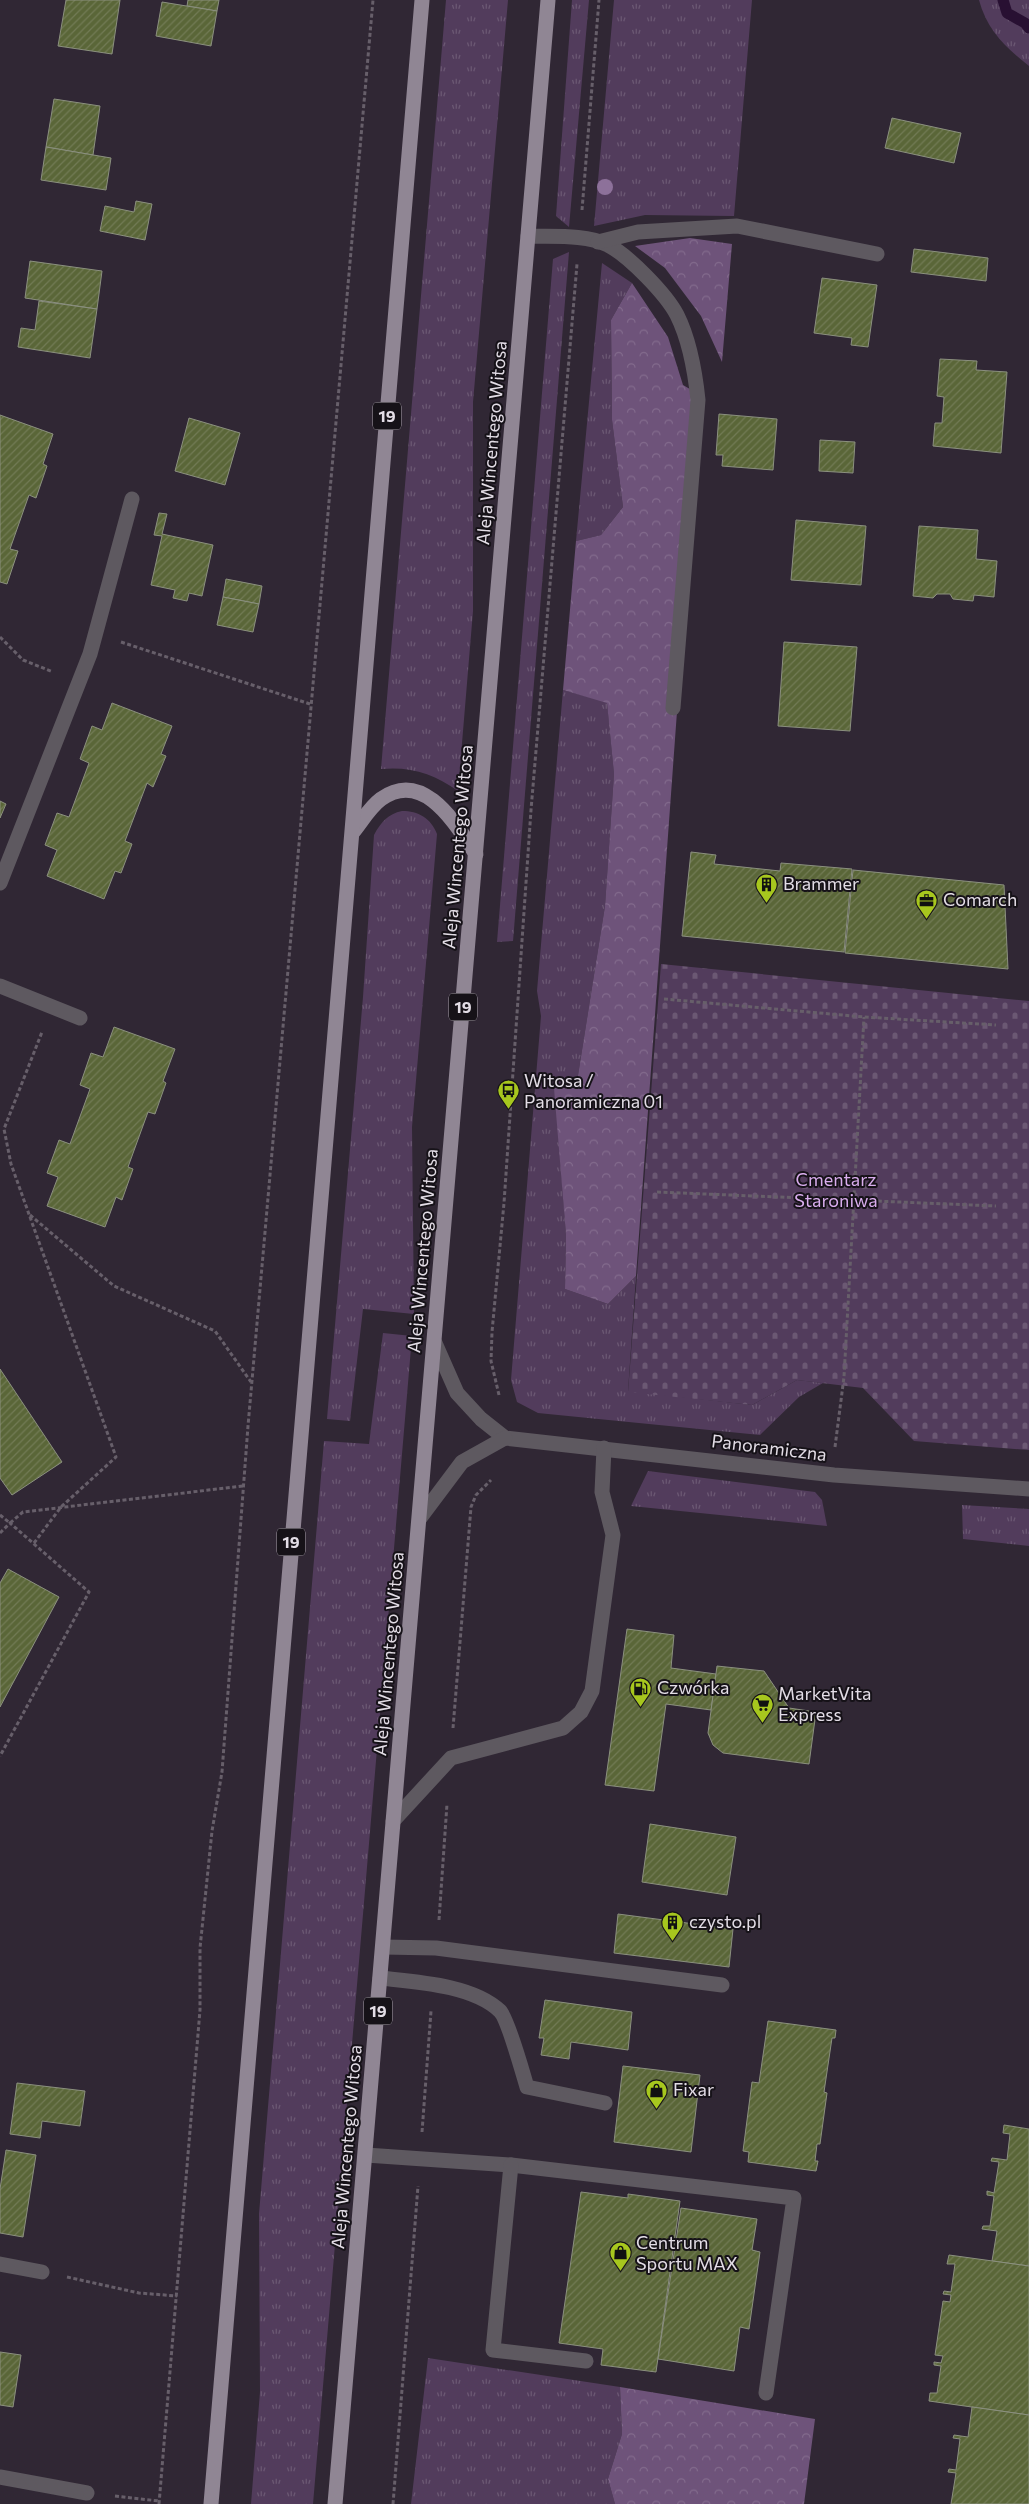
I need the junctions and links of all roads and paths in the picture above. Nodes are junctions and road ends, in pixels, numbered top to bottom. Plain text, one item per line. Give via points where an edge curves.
1 (372, 0) edge
2 (422, 0) edge
3 (548, 0) edge
4 (599, 0) edge
5 (528, 236) junction
6 (579, 238) junction
7 (598, 242) junction
8 (876, 254) dead end
9 (132, 499) dead end
10 (96, 633) junction
11 (0, 637) edge
12 (78, 683) junction
13 (310, 704) junction
14 (673, 708) dead end
15 (353, 833) junction
16 (476, 854) junction
17 (0, 883) edge
18 (0, 986) edge
19 (664, 998) dead end
20 (52, 1007) junction
21 (864, 1017) junction
22 (80, 1018) dead end
23 (996, 1025) dead end
24 (2, 1128) edge
25 (657, 1192) dead end
26 (854, 1200) junction
27 (996, 1206) dead end
28 (29, 1214) junction
29 (435, 1344) junction
30 (251, 1383) junction
31 (505, 1438) junction
32 (604, 1448) junction
33 (834, 1475) junction
34 (243, 1486) junction
35 (1029, 1489) edge
36 (61, 1507) junction
37 (0, 1515) edge
38 (420, 1518) junction
39 (10, 1523) junction
40 (0, 1533) edge
41 (34, 1543) junction
42 (0, 1756) edge
43 (451, 1758) junction
44 (393, 1821) junction
45 (383, 1947) junction
46 (436, 1948) junction
47 (380, 1978) junction
48 (434, 1984) junction
49 (722, 1985) dead end
50 (605, 2103) dead end
51 (366, 2155) junction
52 (420, 2160) junction
53 (511, 2165) junction
54 (0, 2264) edge
55 (42, 2272) joint
56 (177, 2296) junction
57 (586, 2361) dead end
58 (766, 2393) dead end
59 (0, 2477) edge
60 (87, 2493) joint
61 (159, 2502) edge
62 (211, 2504) edge
63 (335, 2504) edge
64 (393, 2504) edge

1 - 13 path
2 - 15 main road, 19
3 - 5 main road, Aleja Wincentego Witosa / 19
4 - 6 path
5 - 6 street
5 - 16 main road, Aleja Wincentego Witosa / 19
6 - 7 street
6 - 31 path via 531,810 492,1332 491,1361 497,1390 506,1409
7 - 8 street via 638,232 737,226
7 - 14 street via 641,270 677,314 694,363 698,400
9 - 10 street
10 - 12 street
10 - 13 path
11 - 12 path via 23,660
12 - 17 street
13 - 30 path
15 - 16 main road via 380,799 394,792 414,792 432,799 448,812
15 - 62 main road, 19
16 - 29 main road, Aleja Wincentego Witosa / 19
18 - 20 street
19 - 21 path
20 - 22 street
20 - 24 path
21 - 23 path
21 - 26 path
24 - 28 path
25 - 26 path
26 - 27 path
26 - 33 path via 844,1377
28 - 30 path via 114,1286 215,1331
28 - 36 path via 116,1457
29 - 31 street via 457,1394
29 - 38 main road, Aleja Wincentego Witosa / 19
30 - 34 path
31 - 32 street, Panoramiczna
31 - 38 street via 462,1462
31 - 43 path via 500,1472 476,1495 471,1507
32 - 33 street, Panoramiczna
32 - 43 street via 602,1492 613,1535 592,1692 581,1712 563,1728
33 - 35 street, Panoramiczna
34 - 36 path
34 - 56 path via 222,1772 212,1831 200,1948 200,2010
36 - 39 path via 23,1512
36 - 41 path
37 - 39 path
38 - 44 main road, Aleja Wincentego Witosa / 19
39 - 40 path
39 - 41 path
41 - 42 path via 90,1592
43 - 44 street
43 - 46 path
44 - 45 main road, Aleja Wincentego Witosa / 19
45 - 46 street
45 - 47 main road, Aleja Wincentego Witosa / 19
46 - 49 street
47 - 48 street
47 - 51 main road, Aleja Wincentego Witosa / 19
48 - 50 street via 476,1995 502,2012 527,2087
48 - 52 path
51 - 52 street
51 - 63 main road, Aleja Wincentego Witosa / 19
52 - 53 street
52 - 64 path
53 - 57 street via 493,2350
53 - 58 street via 794,2198
54 - 55 street
55 - 56 path via 139,2293
56 - 61 path
59 - 60 street
60 - 61 path

